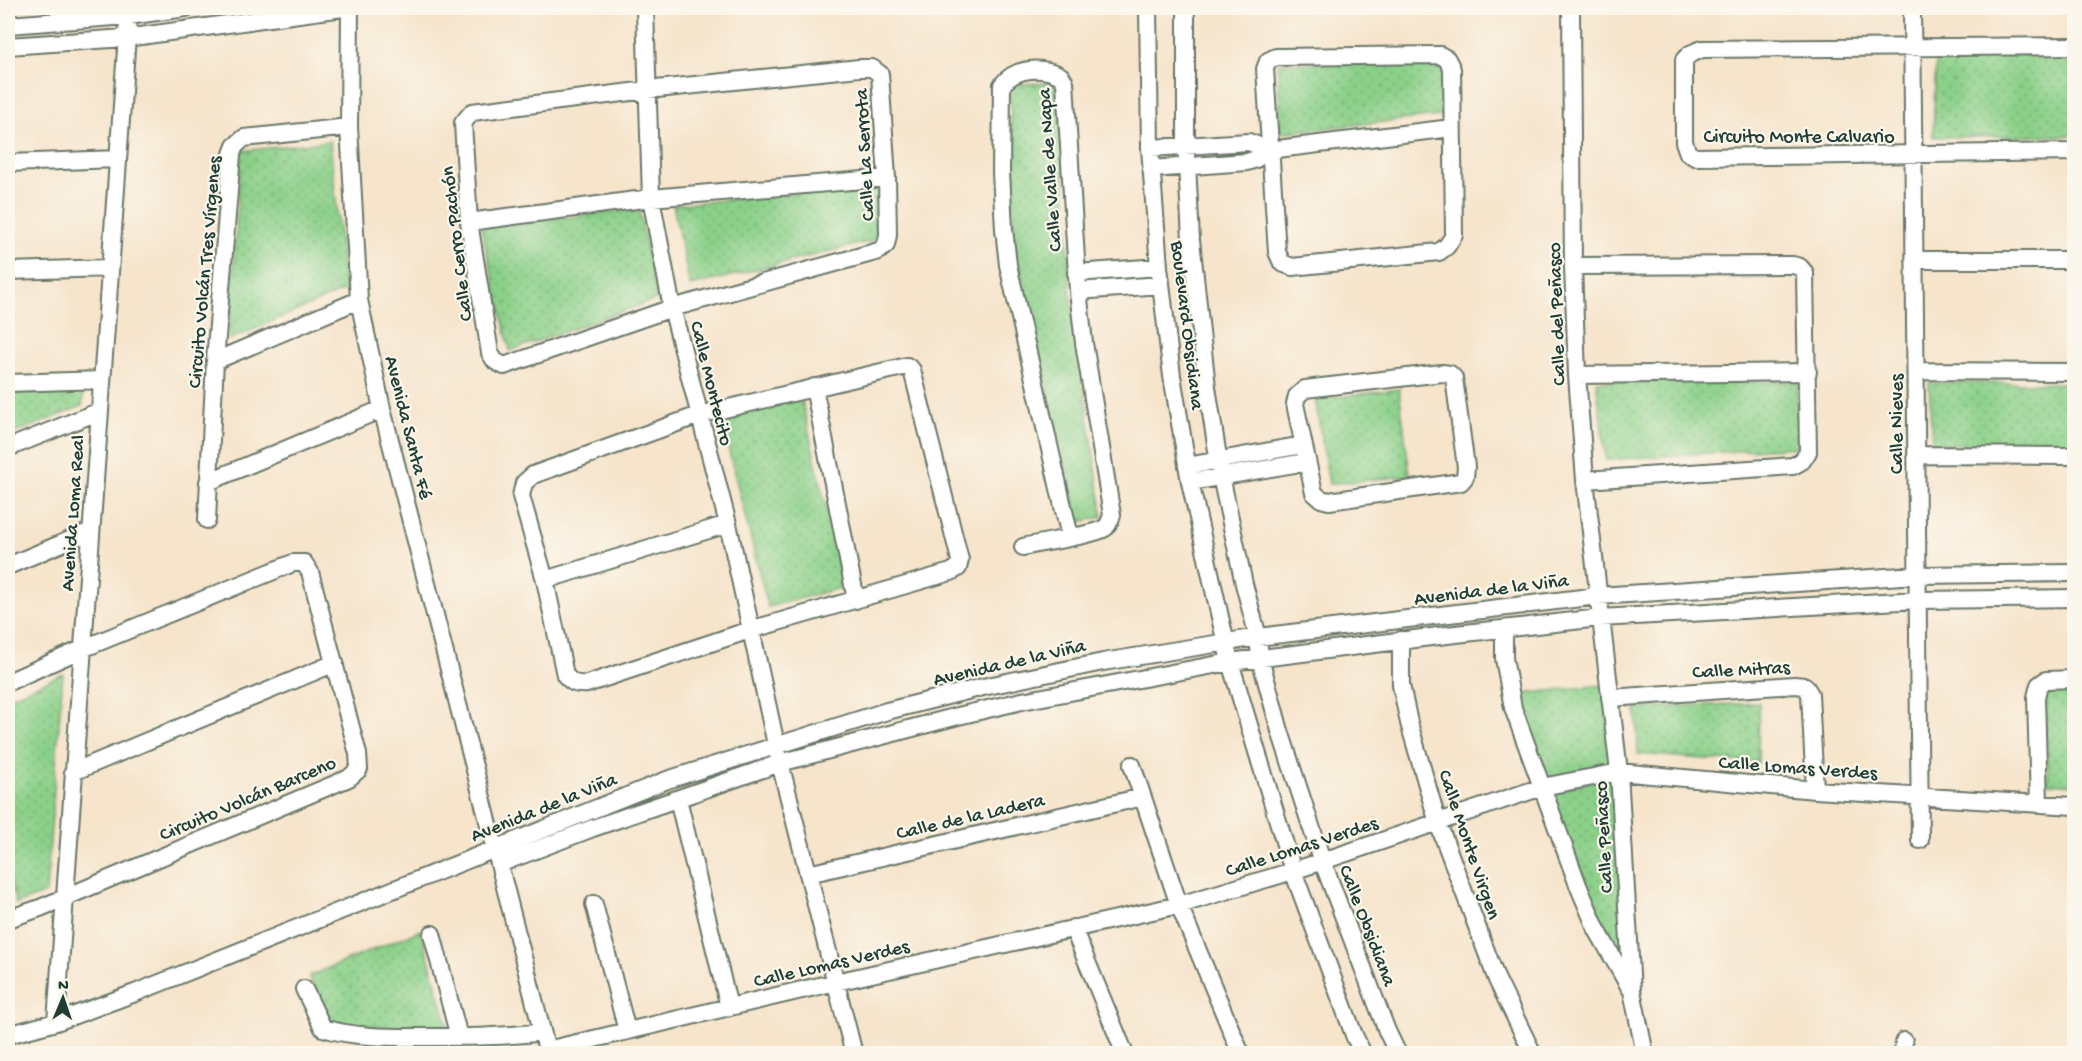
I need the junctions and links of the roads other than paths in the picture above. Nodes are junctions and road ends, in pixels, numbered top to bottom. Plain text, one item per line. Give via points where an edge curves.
1 (186, 8) edge
2 (343, 8) edge
3 (350, 8) edge
4 (645, 8) edge
5 (1149, 8) edge
6 (1186, 8) edge
7 (1570, 8) edge
8 (1912, 8) edge
9 (128, 12) edge
10 (8, 25) edge
11 (126, 38) junction
12 (8, 46) edge
13 (1912, 46) junction
14 (2074, 46) edge
15 (647, 90) junction
16 (349, 127) junction
17 (1452, 128) junction
18 (1186, 145) junction
19 (1150, 148) junction
20 (1269, 150) junction
21 (2074, 152) edge
22 (1913, 155) junction
23 (118, 159) junction
24 (8, 163) edge
25 (1187, 166) junction
26 (1152, 169) junction
27 (887, 178) junction
28 (651, 198) junction
29 (469, 222) junction
30 (1914, 260) junction
31 (2074, 260) edge
32 (1573, 266) junction
33 (1159, 267) junction
34 (110, 268) junction
35 (8, 271) edge
36 (1076, 273) junction
37 (1161, 285) junction
38 (1078, 291) junction
39 (359, 300) junction
40 (672, 308) junction
41 (215, 361) junction
42 (1916, 371) junction
43 (1808, 372) junction
44 (2074, 372) edge
45 (1577, 375) junction
46 (102, 380) junction
47 (8, 383) edge
48 (814, 387) junction
49 (382, 409) junction
50 (100, 411) junction
51 (699, 415) junction
52 (1303, 445) junction
53 (8, 448) edge
54 (1916, 454) junction
55 (2074, 456) edge
56 (1306, 462) junction
57 (1220, 468) junction
58 (1188, 474) junction
59 (1585, 480) junction
60 (208, 482) junction
61 (207, 520) dead end
62 (728, 524) junction
63 (91, 531) junction
64 (1070, 537) junction
65 (1023, 547) dead end
66 (8, 566) edge
67 (2074, 573) edge
68 (1917, 575) junction
69 (545, 580) junction
70 (1598, 596) junction
71 (2074, 598) edge
72 (856, 600) junction
73 (1918, 600) junction
74 (1600, 618) junction
75 (750, 630) junction
76 (1504, 630) junction
77 (1258, 637) junction
78 (1401, 640) junction
79 (1226, 643) junction
80 (82, 649) junction
81 (1260, 658) junction
82 (335, 663) junction
83 (1230, 663) junction
84 (2074, 679) edge
85 (8, 682) edge
86 (1610, 698) junction
87 (777, 745) junction
88 (780, 763) junction
89 (1132, 765) dead end
90 (74, 772) junction
91 (1619, 772) junction
92 (1542, 787) junction
93 (1815, 790) junction
94 (1920, 795) junction
95 (1143, 797) junction
96 (678, 799) junction
97 (2038, 804) junction
98 (2074, 806) edge
99 (1438, 823) junction
100 (1920, 840) dead end
101 (497, 856) junction
102 (1322, 860) junction
103 (1293, 871) junction
104 (808, 874) junction
105 (64, 896) junction
106 (594, 904) dead end
107 (1179, 905) junction
108 (8, 919) edge
109 (1073, 928) junction
110 (432, 934) dead end
111 (836, 982) junction
112 (304, 989) dead end
113 (1632, 991) junction
114 (729, 1007) junction
115 (56, 1022) junction
116 (627, 1031) junction
117 (542, 1032) junction
118 (8, 1035) edge
119 (459, 1037) junction
120 (547, 1052) edge
121 (854, 1053) edge
122 (1125, 1053) edge
123 (1241, 1053) edge
124 (1363, 1053) edge
125 (1398, 1053) edge
126 (1533, 1053) edge
127 (1645, 1053) edge

1 - 9 street
2 - 11 street
3 - 16 street, Avenida Santa Fé
4 - 15 street, Calle Montecito
5 - 19 street, Boulevard Obsidiana
6 - 18 street, Boulevard Obsidiana
7 - 32 street, Calle del Peñasco
8 - 13 street, Calle Nieves
9 - 10 street
9 - 11 street, Avenida Loma Real
11 - 12 street
11 - 23 street, Avenida Loma Real
13 - 14 street
13 - 22 street, Calle Nieves
13 - 22 street, Circuito Monte Calvario via 1696,51 1684,60 1684,142 1688,153 1695,157
15 - 27 street, Calle La Serrota via 872,68 880,74
15 - 28 street, Calle Montecito
15 - 29 street, Calle Cerro Pachón via 472,112 463,123
16 - 39 street, Avenida Santa Fé
16 - 41 street, Circuito Volcán Tres Vírgenes via 244,138 235,146
17 - 20 street
17 - 20 street via 1452,69 1440,55 1276,57 1268,61 1265,69
17 - 20 street via 1454,235 1438,252 1287,267 1277,252
18 - 19 street
18 - 20 street via 1249,142
18 - 25 street, Boulevard Obsidiana
19 - 26 street, Boulevard Obsidiana
20 - 25 street via 1247,162
21 - 22 street
22 - 30 street, Calle Nieves
23 - 24 street
23 - 34 street, Avenida Loma Real
25 - 26 street
25 - 57 street, Boulevard Obsidiana via 1197,313
26 - 33 street, Boulevard Obsidiana
27 - 28 street
27 - 40 street, Calle La Serrota via 888,236 879,251
28 - 29 street
28 - 40 street, Calle Montecito
29 - 40 street, Calle Cerro Pachón via 490,353 504,366
30 - 31 street
30 - 42 street, Calle Nieves
32 - 43 street via 1800,267 1805,273
32 - 45 street, Calle del Peñasco
33 - 36 street
33 - 37 street, Boulevard Obsidiana
34 - 35 street
34 - 46 street, Avenida Loma Real
36 - 38 street, Calle Valle de Napa
36 - 64 street, Calle Valle de Napa via 1065,82 1052,71 1028,70 1006,80 1001,91 1004,229 1016,306
37 - 38 street
37 - 58 street, Boulevard Obsidiana
38 - 64 street, Calle Valle de Napa via 1112,515 1105,528
39 - 41 street
39 - 49 street, Avenida Santa Fé
40 - 51 street, Calle Montecito
41 - 60 street, Circuito Volcán Tres Vírgenes
42 - 44 street
42 - 54 street, Calle Nieves
43 - 45 street
43 - 59 street via 1808,452 1793,466
45 - 59 street, Calle del Peñasco
46 - 47 street
46 - 50 street, Avenida Loma Real
48 - 51 street
48 - 72 street
48 - 72 street via 899,367 912,370 960,560 951,572
49 - 60 street
49 - 101 street, Avenida Santa Fé
50 - 53 street
50 - 63 street, Avenida Loma Real
51 - 62 street, Calle Montecito
51 - 69 street via 533,475 524,483 521,496
52 - 56 street
52 - 56 street via 1295,404 1305,389 1442,373 1454,378 1466,467 1461,482 1329,501 1314,493
52 - 57 street
54 - 55 street
54 - 68 street, Calle Nieves
56 - 57 street
57 - 58 street
57 - 77 street, Boulevard Obsidiana
58 - 79 street, Boulevard Obsidiana
59 - 70 street, Calle del Peñasco
60 - 61 street, Circuito Volcán Tres Vírgenes
62 - 69 street
62 - 75 street, Calle Montecito
63 - 66 street
63 - 80 street, Avenida Loma Real
64 - 65 street, Calle Valle de Napa
67 - 68 street, Avenida de la Viña
68 - 70 street, Avenida de la Viña
68 - 73 street, Calle Nieves
69 - 75 street via 565,675 578,685
70 - 74 street, Calle del Peñasco
70 - 77 street, Avenida de la Viña
71 - 73 street, Avenida de la Viña
72 - 75 street
73 - 74 street, Avenida de la Viña
73 - 94 street, Calle Nieves
74 - 76 street, Avenida de la Viña
74 - 86 street, Calle Peñasco
75 - 87 street, Calle Montecito
76 - 78 street, Avenida de la Viña
76 - 92 street via 1504,658 1513,708
77 - 79 street, Avenida de la Viña
77 - 81 street, Calle Obsidiana
78 - 81 street, Avenida de la Viña
78 - 99 street, Calle Monte Virgen via 1403,694
79 - 83 street
79 - 87 street, Avenida de la Viña via 1103,662 983,687 886,711
80 - 82 street, Circuito Volcán Barceno via 293,563 304,563 310,572
80 - 85 street
80 - 90 street, Avenida Loma Real
81 - 83 street, Avenida de la Viña
81 - 102 street, Calle Obsidiana
82 - 90 street
82 - 105 street, Circuito Volcán Barceno via 358,754 359,769 349,778
83 - 88 street, Avenida de la Viña via 1022,701
83 - 103 street
84 - 97 street via 2046,680 2039,685
86 - 91 street, Calle Peñasco
86 - 93 street, Calle Mitras via 1805,686 1810,694
87 - 88 street, Calle Montecito
87 - 101 street, Avenida de la Viña via 667,780
88 - 96 street, Avenida de la Viña
88 - 104 street, Calle Montecito
89 - 95 street
90 - 105 street, Avenida Loma Real
91 - 92 street, Calle Lomas Verdes
91 - 93 street, Calle Lomas Verdes
91 - 113 street, Calle Peñasco
92 - 99 street, Calle Lomas Verdes
92 - 113 street via 1596,928
93 - 94 street, Calle Lomas Verdes
94 - 97 street, Calle Lomas Verdes
94 - 100 street, Calle Nieves
95 - 104 street, Calle de la Ladera
95 - 107 street
96 - 101 street, Avenida de la Viña
96 - 114 street
97 - 98 street, Calle Lomas Verdes
99 - 102 street, Calle Lomas Verdes
99 - 126 street, Calle Monte Virgen via 1497,980
101 - 115 street, Avenida de la Viña
101 - 117 street, Avenida Santa Fé
102 - 103 street, Calle Lomas Verdes
102 - 125 street, Calle Obsidiana
103 - 107 street, Calle Lomas Verdes
103 - 124 street
104 - 111 street, Calle Montecito
105 - 108 street
105 - 115 street, Avenida Loma Real
106 - 116 street
107 - 109 street, Calle Lomas Verdes
107 - 123 street
109 - 111 street, Calle Lomas Verdes
109 - 122 street
110 - 119 street
111 - 114 street, Calle Lomas Verdes
111 - 121 street, Calle Montecito
112 - 119 street via 323,1028 393,1037
113 - 127 street, Calle Peñasco
114 - 116 street, Calle Lomas Verdes
115 - 118 street, Avenida de la Viña
116 - 120 street, Calle Lomas Verdes
117 - 119 street
117 - 120 street, Avenida Santa Fé

